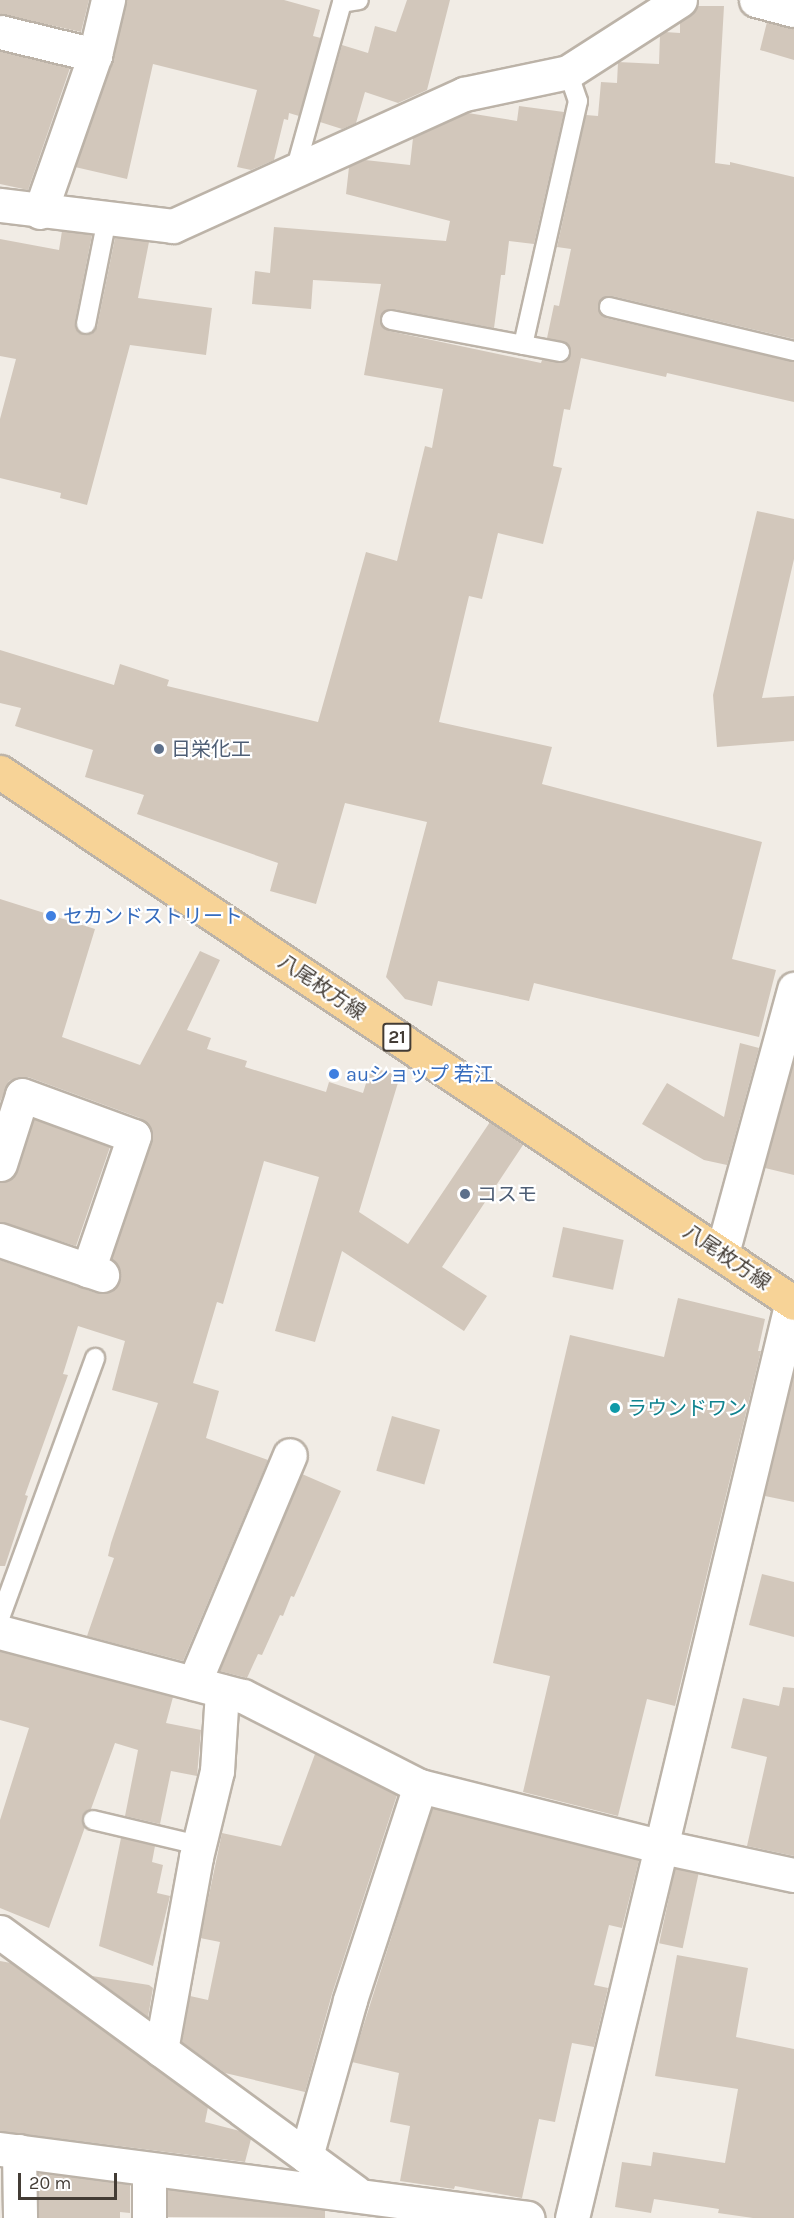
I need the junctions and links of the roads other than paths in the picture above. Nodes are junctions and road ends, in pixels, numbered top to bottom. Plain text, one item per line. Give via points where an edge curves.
1 (108, 0) edge
2 (359, 0) edge
3 (756, 0) edge
4 (669, 3) edge
5 (794, 10) edge
6 (0, 32) edge
7 (95, 55) junction
8 (568, 72) junction
9 (296, 171) junction
10 (0, 205) edge
11 (40, 212) junction
12 (106, 219) junction
13 (609, 307) dead end
14 (391, 320) dead end
15 (86, 324) dead end
16 (523, 345) junction
17 (794, 351) edge
18 (560, 352) dead end
19 (0, 772) edge
20 (794, 989) edge
21 (0, 1164) edge
22 (0, 1240) edge
23 (722, 1253) junction
24 (793, 1302) edge
25 (95, 1358) dead end
26 (290, 1455) dead end
27 (0, 1618) edge
28 (0, 1632) edge
29 (208, 1687) junction
30 (420, 1786) junction
31 (93, 1820) dead end
32 (199, 1845) junction
33 (663, 1847) junction
34 (794, 1875) edge
35 (0, 1932) edge
36 (161, 2050) junction
37 (9, 2150) edge
38 (306, 2156) junction
39 (149, 2169) junction
40 (356, 2193) junction
41 (20, 2218) edge
42 (149, 2218) edge
43 (528, 2218) edge
44 (572, 2218) edge

1 - 7 street
2 - 9 lane via 342,3
3 - 5 street
4 - 8 street
6 - 7 street
7 - 11 street
8 - 9 street via 464,94
8 - 16 lane via 578,101
9 - 12 street via 173,226
10 - 11 street
11 - 12 street
12 - 15 lane
13 - 17 lane
14 - 16 lane
16 - 18 lane
19 - 23 main road, 八尾枚方線 / 21
20 - 23 street
21 - 22 street via 22,1095 134,1136 95,1272
23 - 24 main road, 八尾枚方線 / 21
24 - 33 street
25 - 27 lane
26 - 29 street
28 - 29 street
29 - 30 street via 243,1696
29 - 32 street via 217,1771
30 - 33 street
30 - 38 street via 350,2000
31 - 32 lane
32 - 36 street
33 - 34 street
33 - 44 street
35 - 36 street
36 - 38 street
37 - 39 street
37 - 41 street
38 - 40 street
39 - 40 street
39 - 42 street
40 - 43 street

